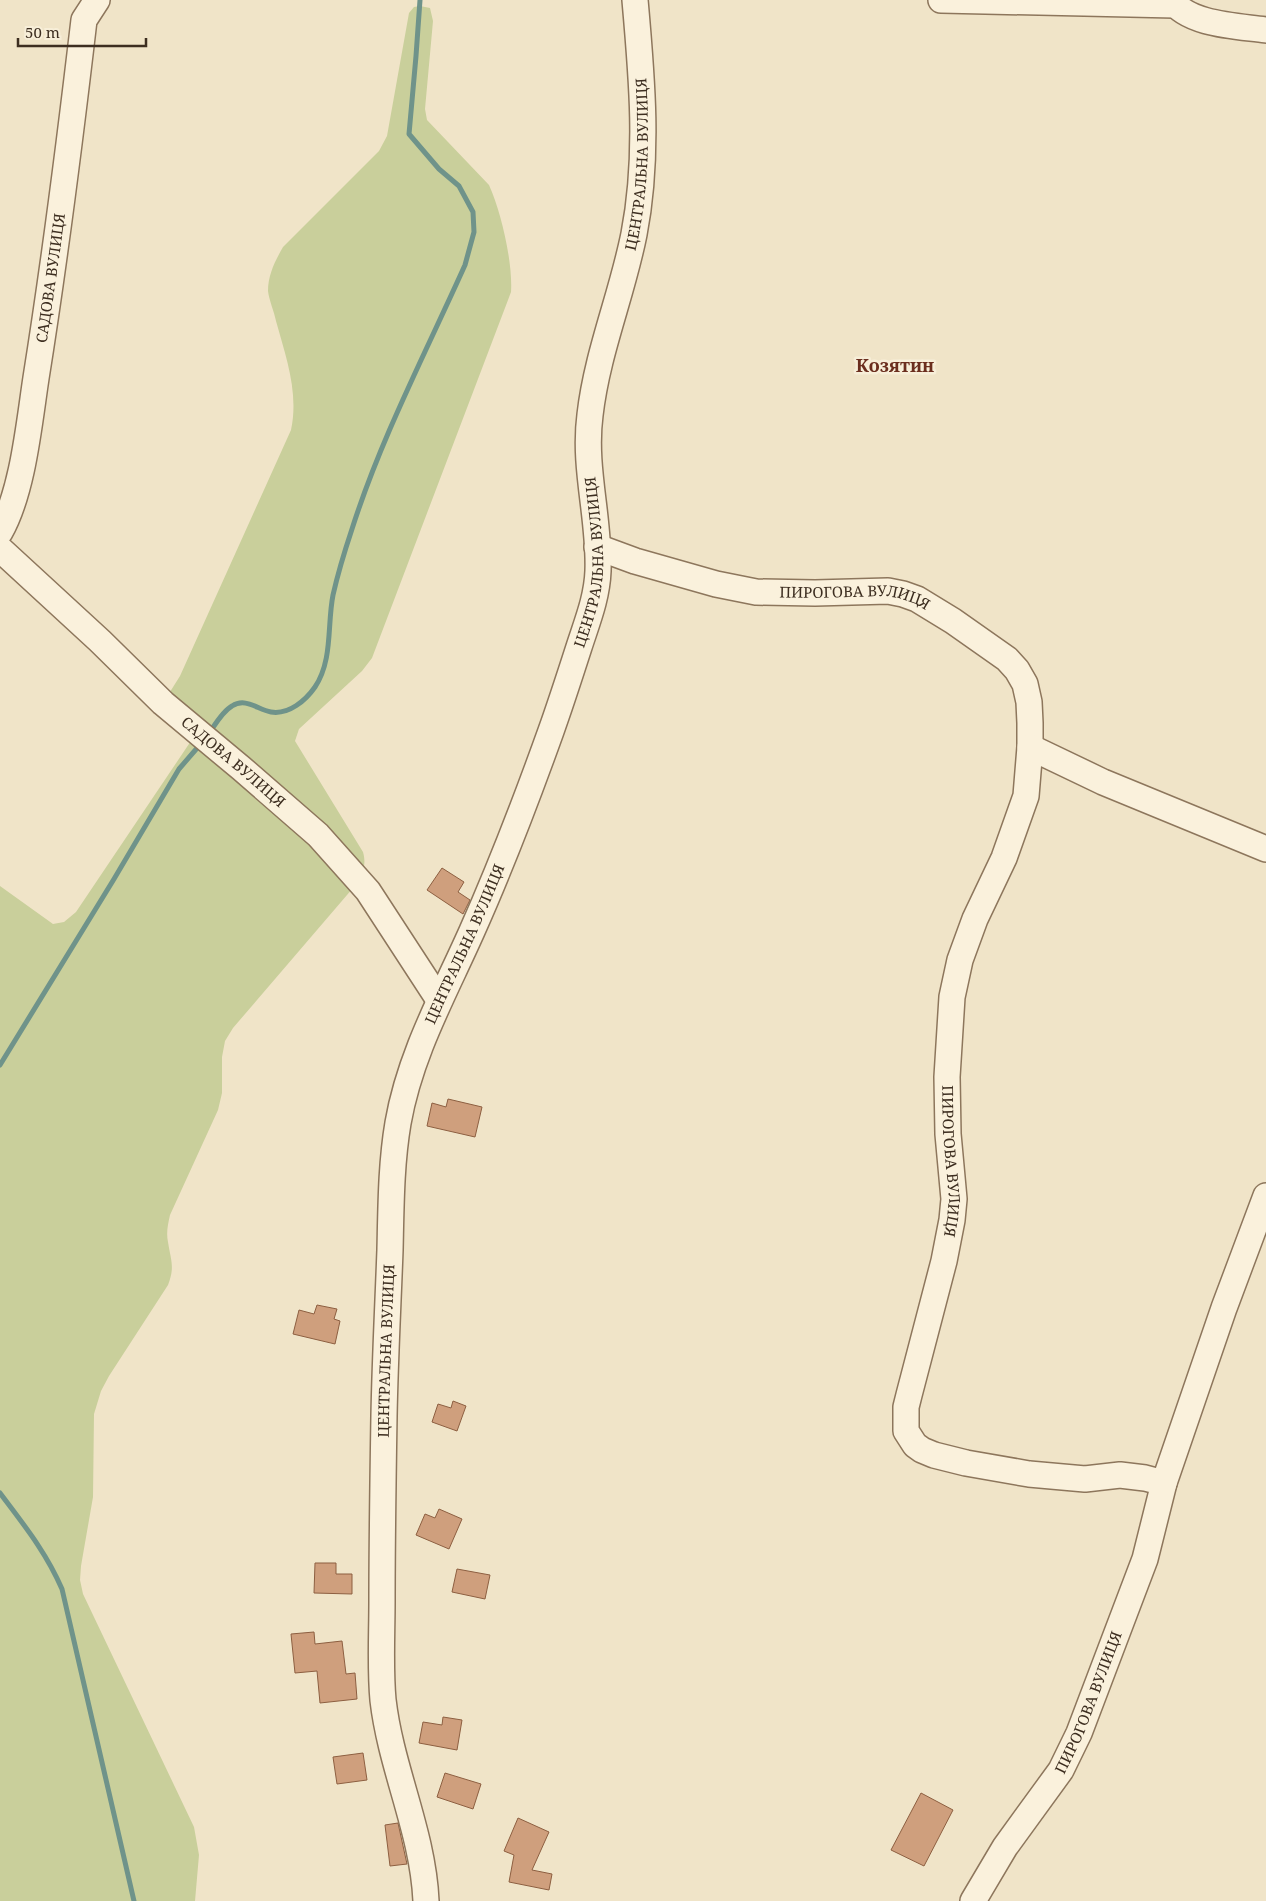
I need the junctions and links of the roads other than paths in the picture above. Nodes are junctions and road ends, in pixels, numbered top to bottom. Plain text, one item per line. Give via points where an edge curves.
1 (635, 0) edge
2 (941, 0) edge
3 (1174, 3) edge
4 (88, 7) edge
5 (1266, 30) edge
6 (0, 532) edge
7 (597, 547) junction
8 (0, 549) edge
9 (1030, 747) junction
10 (1266, 849) edge
11 (439, 1000) junction
12 (1266, 1196) edge
13 (1164, 1483) junction
14 (426, 1901) edge
15 (973, 1901) edge

1 - 7 street, ЦЕНТРАЛЬНА ВУЛИЦЯ via 643,112 642,161 633,238 589,416 588,469
2 - 3 street
3 - 5 street via 1183,12 1202,19
4 - 6 street, САДОВА ВУЛИЦЯ via 54,271 24,455
7 - 9 street, ПИРОГОВА ВУЛИЦЯ via 716,584 756,592 888,591 917,599 1007,659 1017,670 1025,684 1029,702
7 - 11 street, ЦЕНТРАЛЬНА ВУЛИЦЯ via 594,602 551,731 475,926
8 - 11 street, САДОВА ВУЛИЦЯ via 163,703 318,836 368,891
9 - 10 street via 1103,782
9 - 13 street, ПИРОГОВА ВУЛИЦЯ via 1026,796 1004,858 974,919 952,997 947,1077 954,1199 952,1220 906,1407 906,1431 922,1450 966,1463 1066,1478 1120,1475
11 - 14 street, ЦЕНТРАЛЬНА ВУЛИЦЯ via 409,1075 394,1153 382,1521 383,1696 396,1769 418,1840
12 - 13 street, ПИРОГОВА ВУЛИЦЯ
13 - 15 street, ПИРОГОВА ВУЛИЦЯ via 1141,1570 1076,1742 1061,1770 1005,1847

